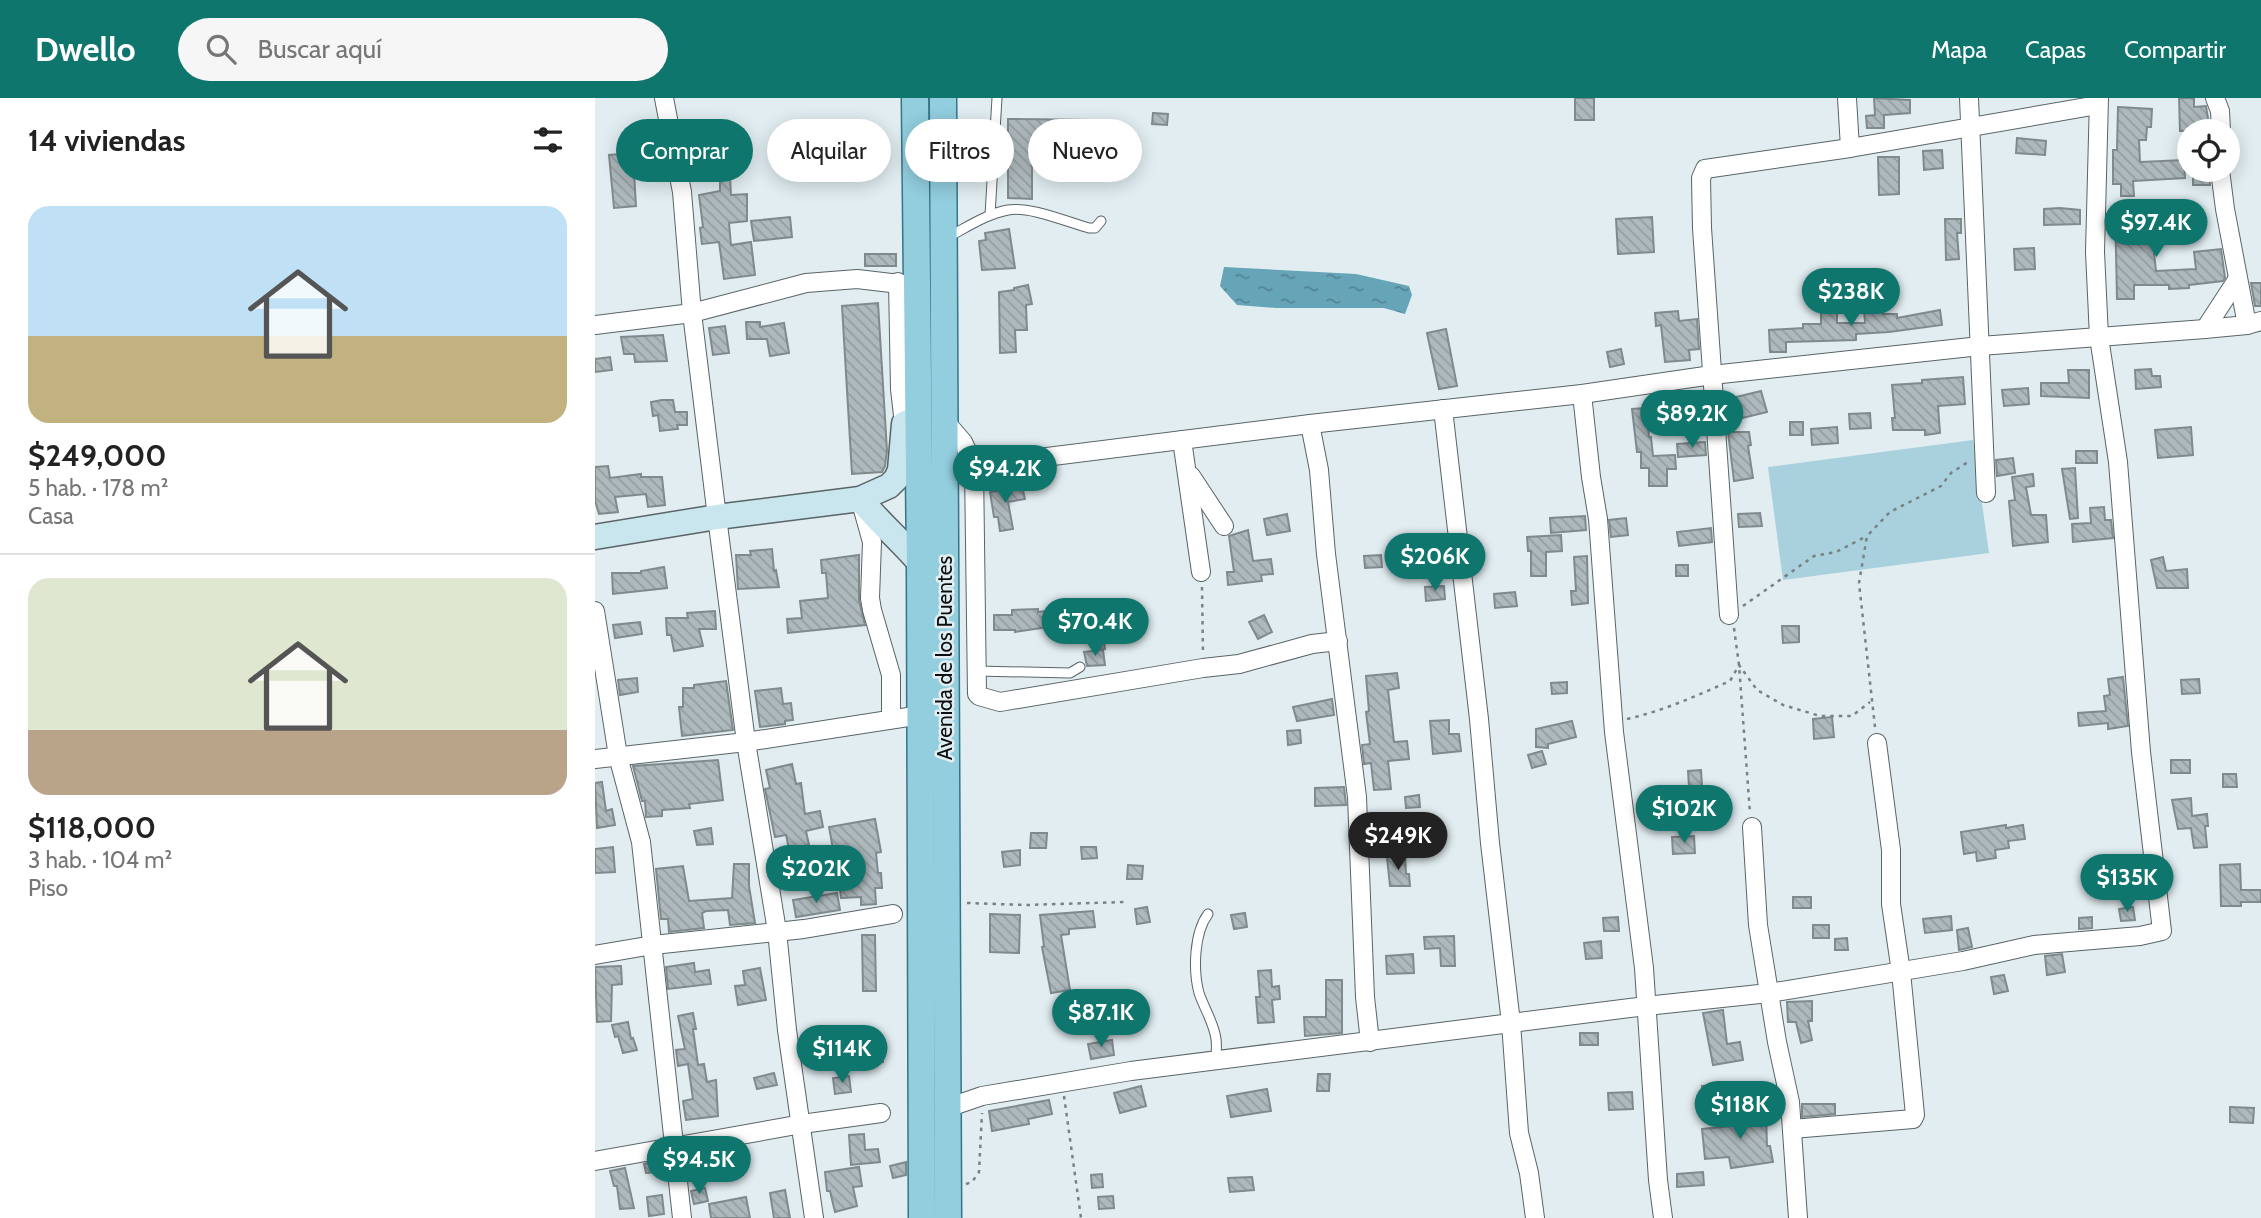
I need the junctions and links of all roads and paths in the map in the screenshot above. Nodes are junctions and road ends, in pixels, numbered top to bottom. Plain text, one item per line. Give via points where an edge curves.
1 (664, 98) edge
2 (915, 98) edge
3 (943, 98) edge
4 (997, 98) edge
5 (1847, 98) edge
6 (1969, 98) edge
7 (2214, 98) edge
8 (2098, 101) edge
9 (2220, 119) edge
10 (1970, 126) junction
11 (1850, 148) junction
12 (2222, 182) edge
13 (990, 215) junction
14 (1101, 222) dead end
15 (945, 238) junction
16 (2237, 280) junction
17 (908, 284) junction
18 (692, 313) junction
19 (2254, 323) edge
20 (595, 326) edge
21 (2206, 329) junction
22 (2099, 337) junction
23 (1980, 346) junction
24 (1712, 375) junction
25 (1582, 394) junction
26 (1443, 409) junction
27 (922, 420) junction
28 (1310, 424) junction
29 (1983, 439) junction
30 (1182, 440) junction
31 (974, 466) junction
32 (1188, 471) junction
33 (1986, 493) dead end
34 (860, 499) junction
35 (717, 517) junction
36 (1224, 526) dead end
37 (1867, 536) junction
38 (595, 537) edge
39 (974, 547) junction
40 (932, 565) junction
41 (1201, 572) joint
42 (595, 611) edge
43 (1731, 620) junction
44 (1338, 641) junction
45 (1739, 665) junction
46 (1080, 667) dead end
47 (1203, 668) junction
48 (977, 671) junction
49 (1871, 701) junction
50 (921, 715) junction
51 (891, 718) junction
52 (1613, 722) junction
53 (746, 741) junction
54 (1877, 743) joint
55 (618, 756) junction
56 (595, 759) edge
57 (1752, 827) joint
58 (1124, 902) dead end
59 (946, 903) junction
60 (893, 914) dead end
61 (1208, 914) dead end
62 (777, 931) junction
63 (653, 945) junction
64 (595, 955) edge
65 (1901, 972) junction
66 (1769, 993) junction
67 (1646, 1006) junction
68 (1511, 1023) junction
69 (1370, 1042) junction
70 (1216, 1061) junction
71 (1062, 1082) junction
72 (982, 1096) junction
73 (947, 1108) junction
74 (881, 1113) dead end
75 (802, 1124) junction
76 (1792, 1129) junction
77 (675, 1146) junction
78 (595, 1161) edge
79 (947, 1188) junction
80 (682, 1218) edge
81 (814, 1218) edge
82 (922, 1218) edge
83 (948, 1218) edge
84 (1081, 1218) edge
85 (1535, 1218) edge
86 (1663, 1218) edge
87 (1798, 1218) edge

1 - 18 street via 682,192
2 - 17 main road, Avenida de los Puentes
3 - 15 main road, Avenida de los Puentes
4 - 13 lane
5 - 11 street
6 - 10 street
7 - 9 street
8 - 10 street
8 - 22 street via 2095,251
10 - 11 street
10 - 23 street
11 - 24 street via 1705,169 1701,178 1702,228
12 - 16 street
13 - 14 lane via 1010,209 1089,228
13 - 15 lane
15 - 27 main road, Avenida de los Puentes
16 - 19 street
16 - 21 street
17 - 18 street via 857,279 806,283
17 - 27 main road, Avenida de los Puentes
18 - 20 street
18 - 35 street
19 - 21 street
21 - 22 street
22 - 23 street
22 - 65 street via 2118,463 2141,752 2162,931 2034,946
23 - 24 street
23 - 29 street
24 - 25 street
24 - 43 street
25 - 26 street
25 - 52 street via 1598,519
26 - 28 street
26 - 68 street
27 - 31 street via 963,442
27 - 34 street via 896,479
27 - 40 main road, Avenida de los Puentes
28 - 30 street
28 - 44 street
29 - 33 street
29 - 37 path via 1968,463 1941,486 1891,512
30 - 31 street
30 - 32 street
31 - 39 street
32 - 36 street
32 - 41 street
34 - 35 street
34 - 40 street via 878,521
34 - 51 street via 872,542 872,610 891,675
35 - 38 street
35 - 53 street
37 - 43 path via 1836,552 1814,556 1741,607
37 - 49 path via 1859,583
39 - 40 street via 957,563
39 - 48 street
40 - 50 main road, Avenida de los Puentes
40 - 59 main road, Avenida de los Puentes
41 - 47 path
42 - 55 street
43 - 45 path
44 - 47 street
44 - 69 street via 1357,797
45 - 49 path via 1757,690 1783,705 1819,716 1852,716
45 - 52 path via 1730,681 1649,714
45 - 57 path
46 - 48 lane via 1070,673
47 - 48 street via 1000,702 977,694
49 - 54 path
50 - 51 street
50 - 82 main road, Avenida de los Puentes
51 - 53 street
52 - 67 street
53 - 55 street
53 - 62 street
54 - 65 street
55 - 56 street
55 - 63 street via 641,842
57 - 66 street via 1758,925
58 - 59 path
59 - 73 main road, Avenida de los Puentes
60 - 62 street
61 - 70 lane via 1201,923 1197,960 1199,990 1216,1037
62 - 63 street
62 - 75 street
63 - 64 street
63 - 77 street
65 - 66 street
65 - 76 street via 1913,1119
66 - 67 street
66 - 76 street
67 - 68 street
67 - 86 street
68 - 69 street
68 - 85 street via 1520,1133
69 - 70 street
70 - 71 street
71 - 72 street
71 - 84 path
72 - 73 street
72 - 79 path via 979,1172 972,1182
73 - 79 main road, Avenida de los Puentes
74 - 75 street
75 - 77 street
75 - 81 street
76 - 87 street
77 - 78 street
77 - 80 street
79 - 83 main road, Avenida de los Puentes

